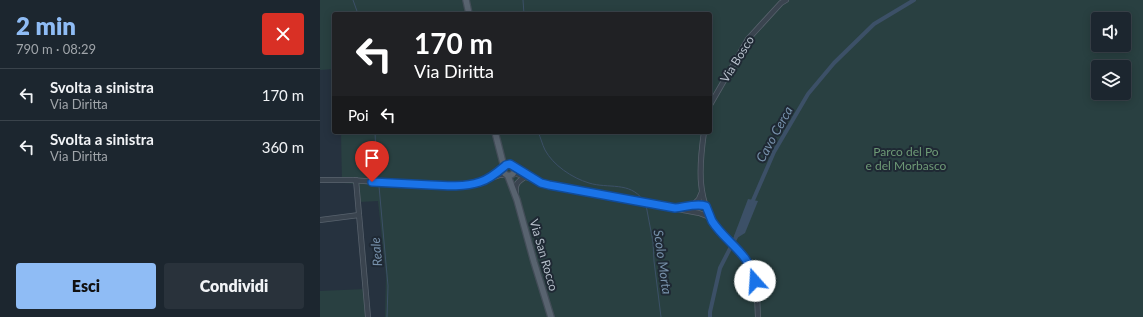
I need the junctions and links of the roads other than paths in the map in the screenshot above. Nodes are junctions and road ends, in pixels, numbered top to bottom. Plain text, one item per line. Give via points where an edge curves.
1 (466, 0) edge
2 (786, 0) edge
3 (469, 12) edge
4 (712, 102) edge
5 (496, 134) edge
6 (704, 134) edge
7 (506, 166) junction
8 (511, 173) junction
9 (525, 177) junction
10 (486, 179) junction
11 (320, 180) edge
12 (356, 180) junction
13 (541, 183) junction
14 (515, 188) junction
15 (702, 192) junction
16 (517, 200) junction
17 (692, 205) junction
18 (706, 206) junction
19 (675, 208) junction
20 (699, 213) junction
21 (359, 215) junction
22 (320, 220) edge
23 (713, 221) junction
24 (368, 317) edge
25 (551, 317) edge
26 (758, 317) edge

1 - 3 main road
2 - 4 street, Via Bosco via 748,39
5 - 7 main road
6 - 15 street via 700,174
7 - 8 main road via 503,170
7 - 8 main road via 512,165
7 - 10 street
8 - 9 street
8 - 10 street
8 - 13 street
8 - 14 main road, Via San Rocco
8 - 16 main road, Via San Rocco
9 - 13 street
9 - 14 street via 519,180
10 - 12 street via 451,186
11 - 12 street
12 - 21 street
13 - 19 street
14 - 16 street, Via San Rocco
15 - 17 street
15 - 18 street
16 - 25 main road, Via San Rocco
17 - 18 street
17 - 19 street
18 - 20 street
18 - 23 street
19 - 20 street
20 - 23 street
21 - 22 street
21 - 24 street
23 - 26 street via 750,266

